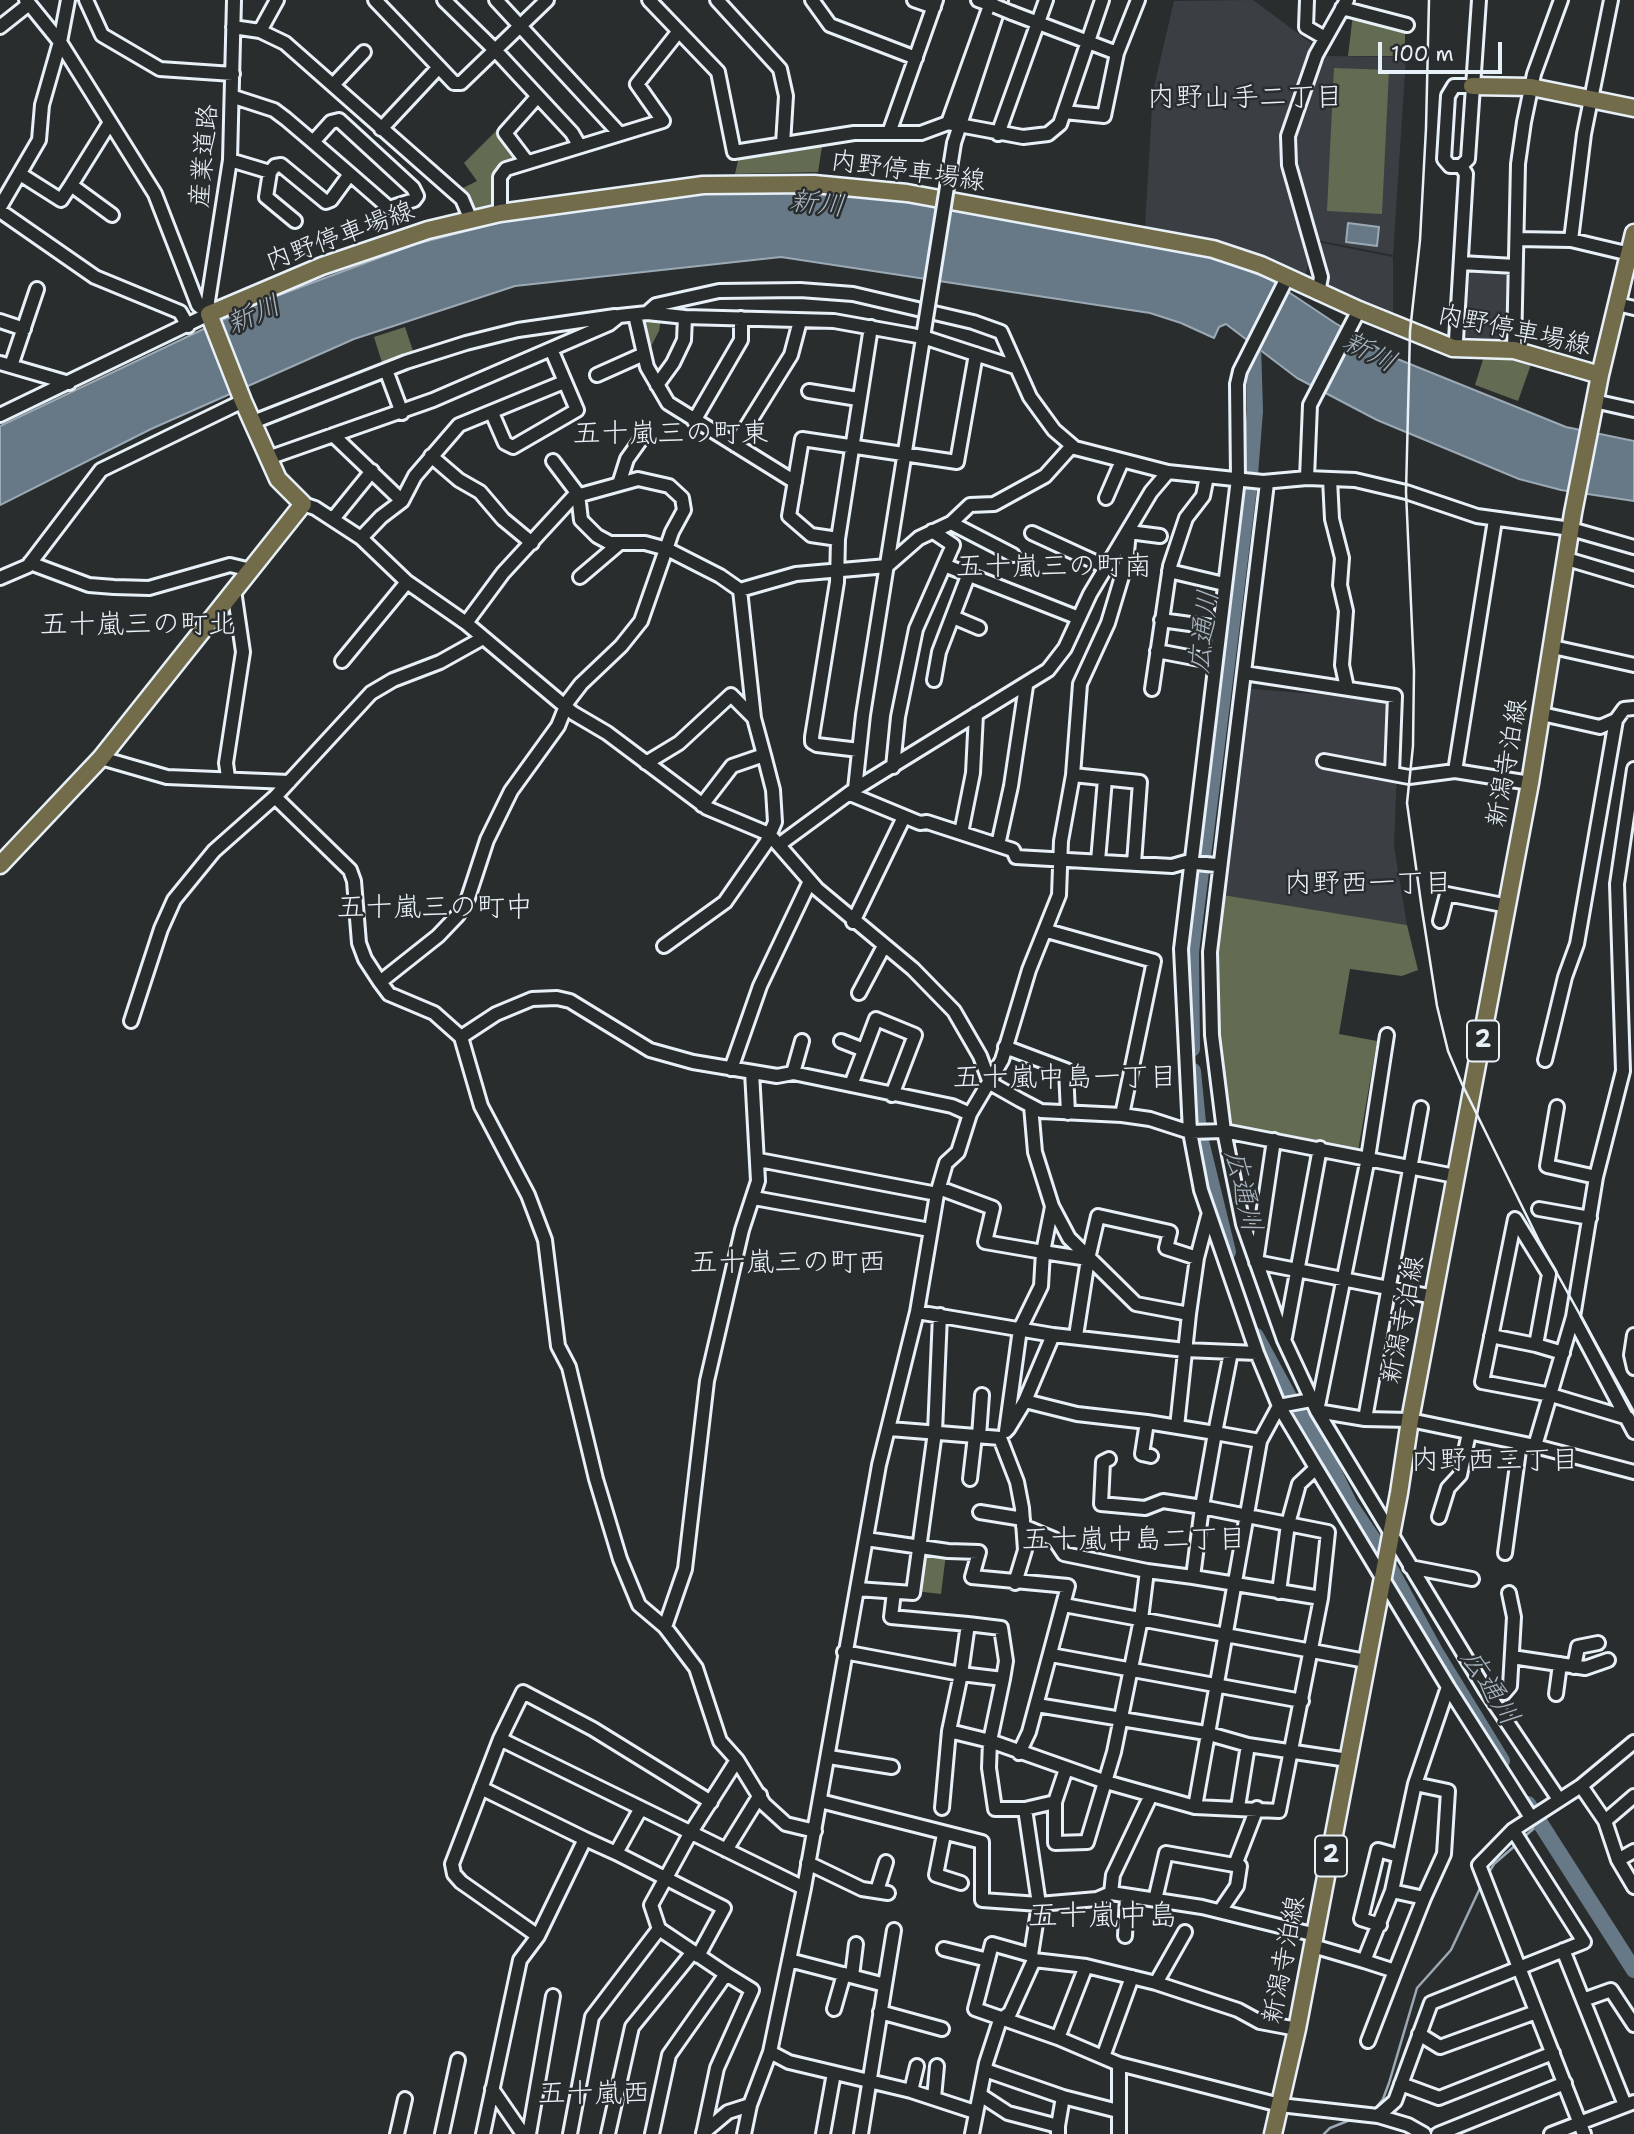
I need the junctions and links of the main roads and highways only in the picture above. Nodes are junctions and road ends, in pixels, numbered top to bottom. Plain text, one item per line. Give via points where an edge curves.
1 (1472, 86) road end
2 (1634, 108) edge
3 (1634, 233) edge
4 (1632, 254) edge
5 (1600, 375) junction
6 (0, 865) edge
7 (1273, 2134) edge

1 - 2 main road via 1531,87
3 - 4 main road, 2
4 - 5 main road, 2
5 - 6 main road, 内野停車場線 via 1514,350 1453,348 1238,257 1173,239 856,187 762,182 703,185 500,213 349,256 211,318 278,479 303,504 101,758
5 - 7 main road, 新潟寺泊線 / 2 via 1530,783 1390,1539 1315,1940

